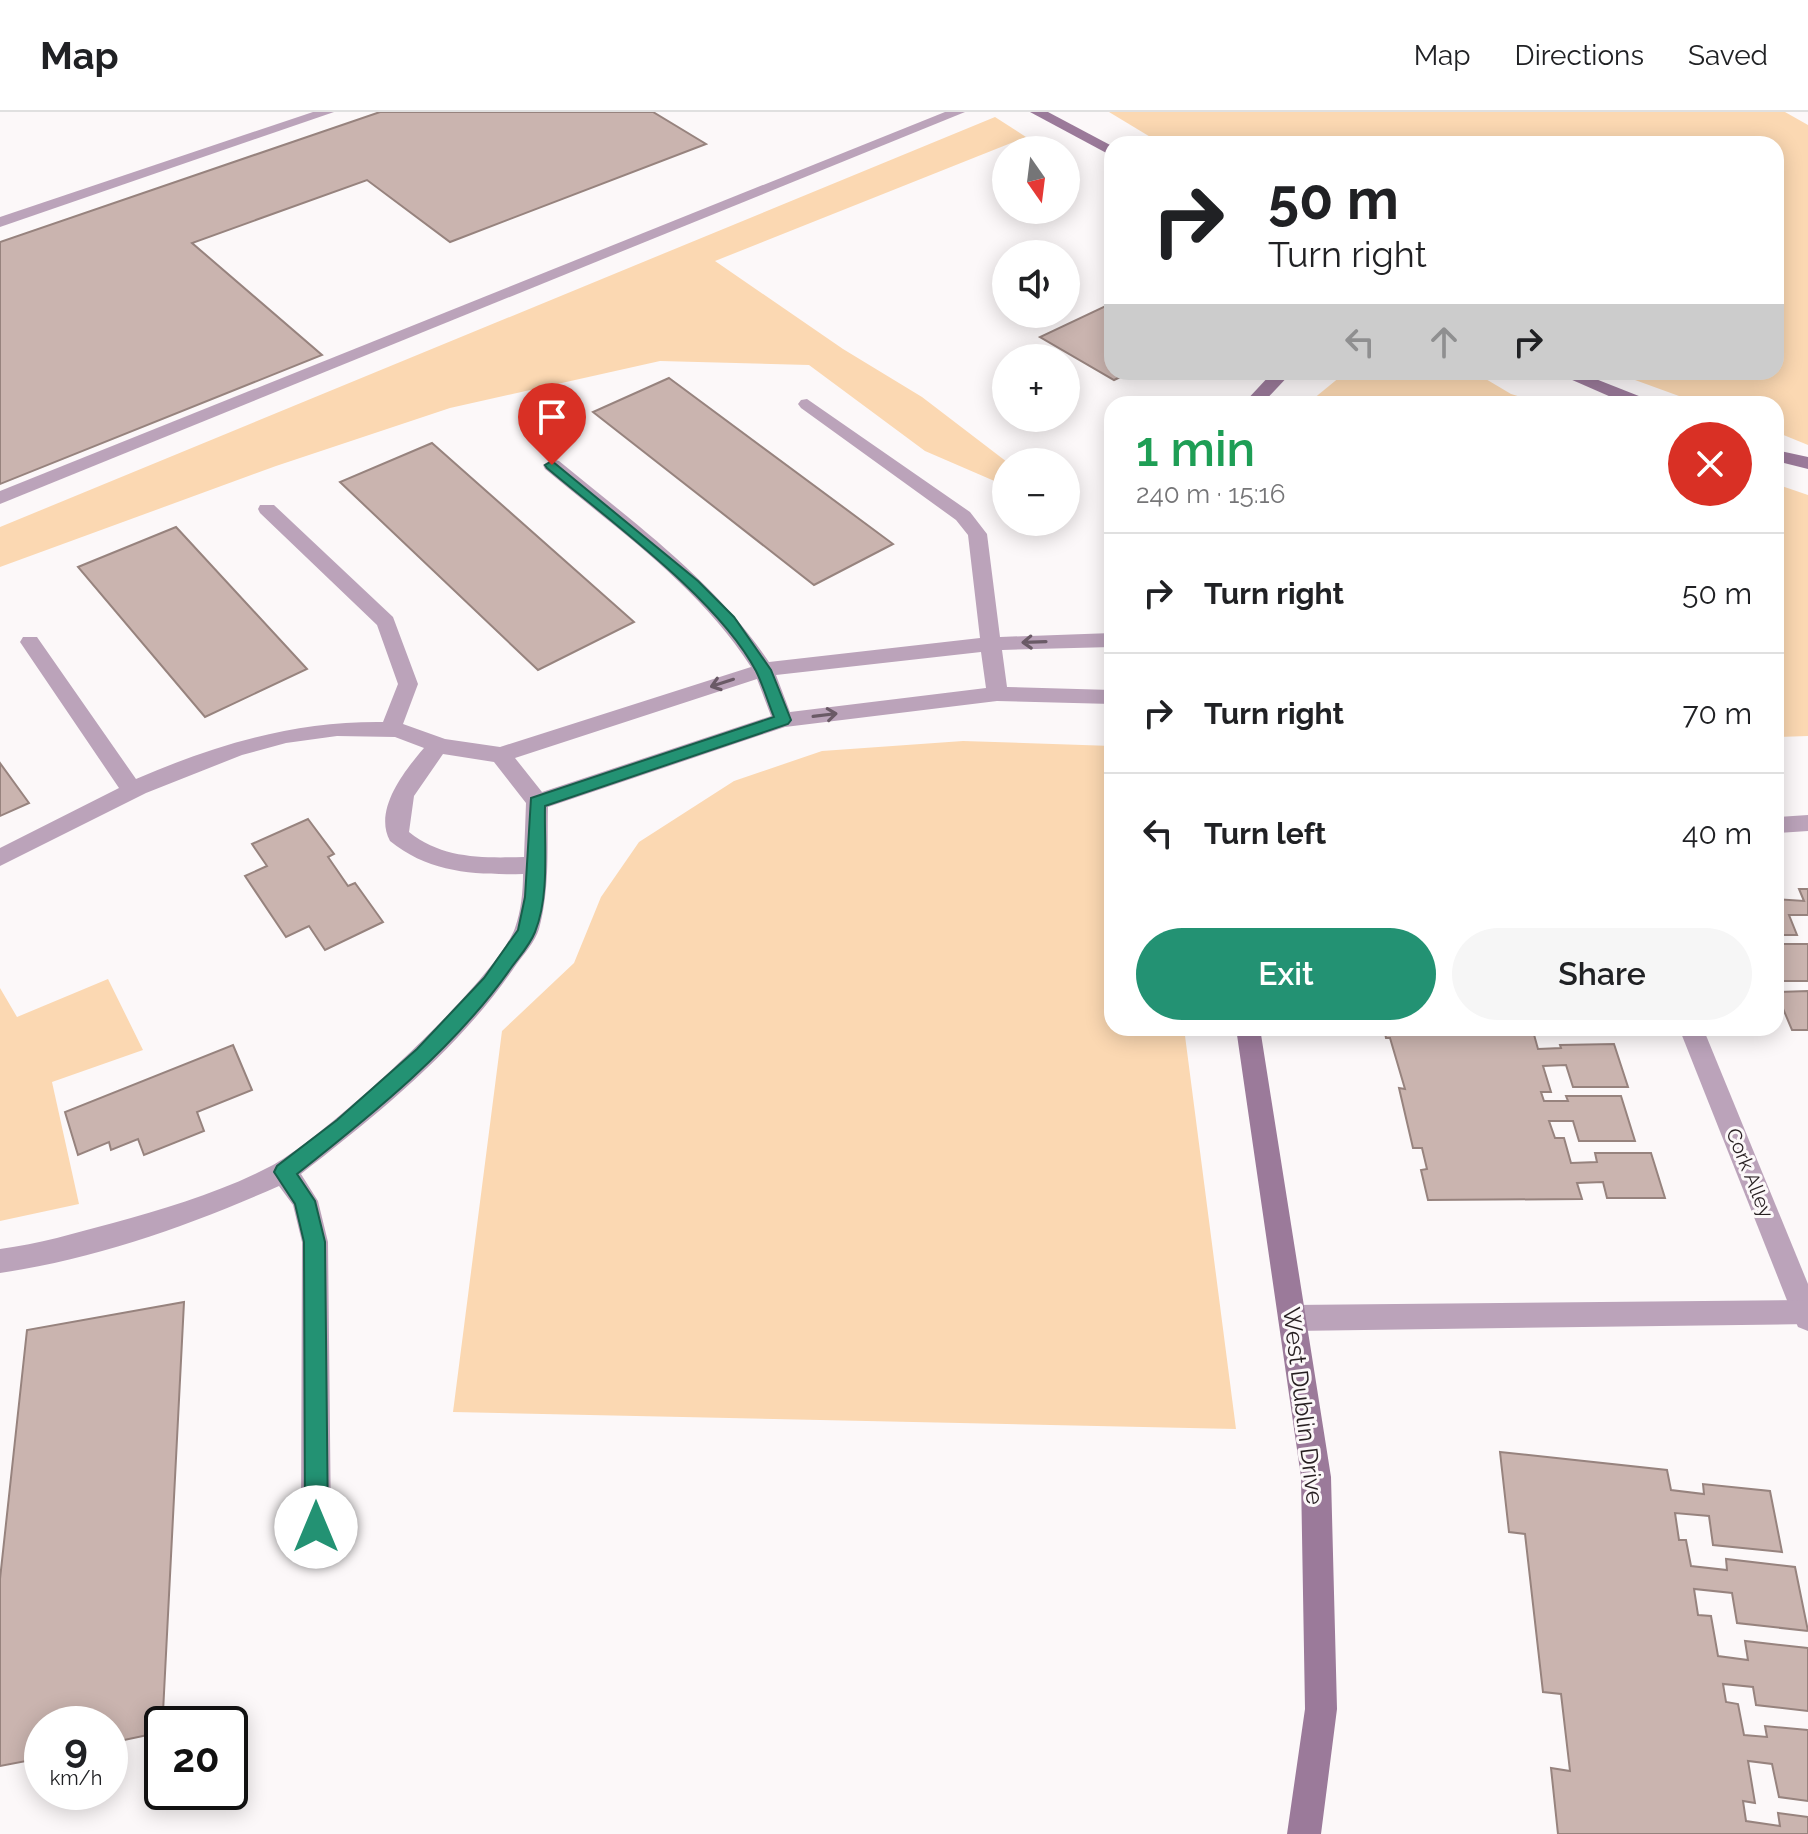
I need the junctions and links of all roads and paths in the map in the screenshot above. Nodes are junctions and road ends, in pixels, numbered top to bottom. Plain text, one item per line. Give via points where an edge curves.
1 (327, 112) edge
2 (958, 112) edge
3 (1037, 112) edge
4 (1104, 148) edge
5 (0, 222) edge
6 (1275, 380) edge
7 (1583, 380) edge
8 (1260, 396) edge
9 (1623, 396) edge
10 (807, 404) dead end
11 (1784, 457) edge
12 (1808, 463) edge
13 (552, 465) dead end
14 (0, 498) edge
15 (267, 509) dead end
16 (1104, 640) edge
17 (30, 642) dead end
18 (989, 644) junction
19 (763, 670) junction
20 (997, 694) junction
21 (1104, 697) edge
22 (783, 720) junction
23 (391, 728) junction
24 (439, 745) junction
25 (501, 755) junction
26 (132, 790) junction
27 (537, 802) junction
28 (1808, 823) edge
29 (1784, 824) edge
30 (0, 858) edge
31 (534, 865) junction
32 (1249, 1036) edge
33 (1694, 1036) edge
34 (284, 1172) junction
35 (0, 1261) edge
36 (1807, 1314) edge
37 (1292, 1318) junction
38 (316, 1527) dead end
39 (1304, 1834) edge

1 - 5 street
2 - 14 street
3 - 4 street
6 - 8 street
7 - 9 street
10 - 18 street via 963,516 977,534
11 - 12 street
13 - 19 street via 692,584 729,621
15 - 23 street via 386,622 408,684
16 -> 18 street
17 - 26 street
18 - 19 street
18 - 20 street
19 - 22 street
19 -> 25 street
20 - 21 street
22 -> 20 street
22 - 27 street
23 - 24 street
23 - 26 street via 309,731 244,745
24 - 25 street
24 - 31 street via 403,788 398,835 433,858 474,865
25 - 27 street
26 - 30 street
27 - 31 street
28 - 29 street
31 - 34 street via 526,932 491,983 424,1054
32 - 37 street, West Dublin Drive
33 - 36 street, Cork Alley
34 - 35 street via 193,1212
34 - 38 street via 305,1201 315,1242
36 - 37 street
37 - 39 street, West Dublin Drive via 1317,1508 1321,1709

